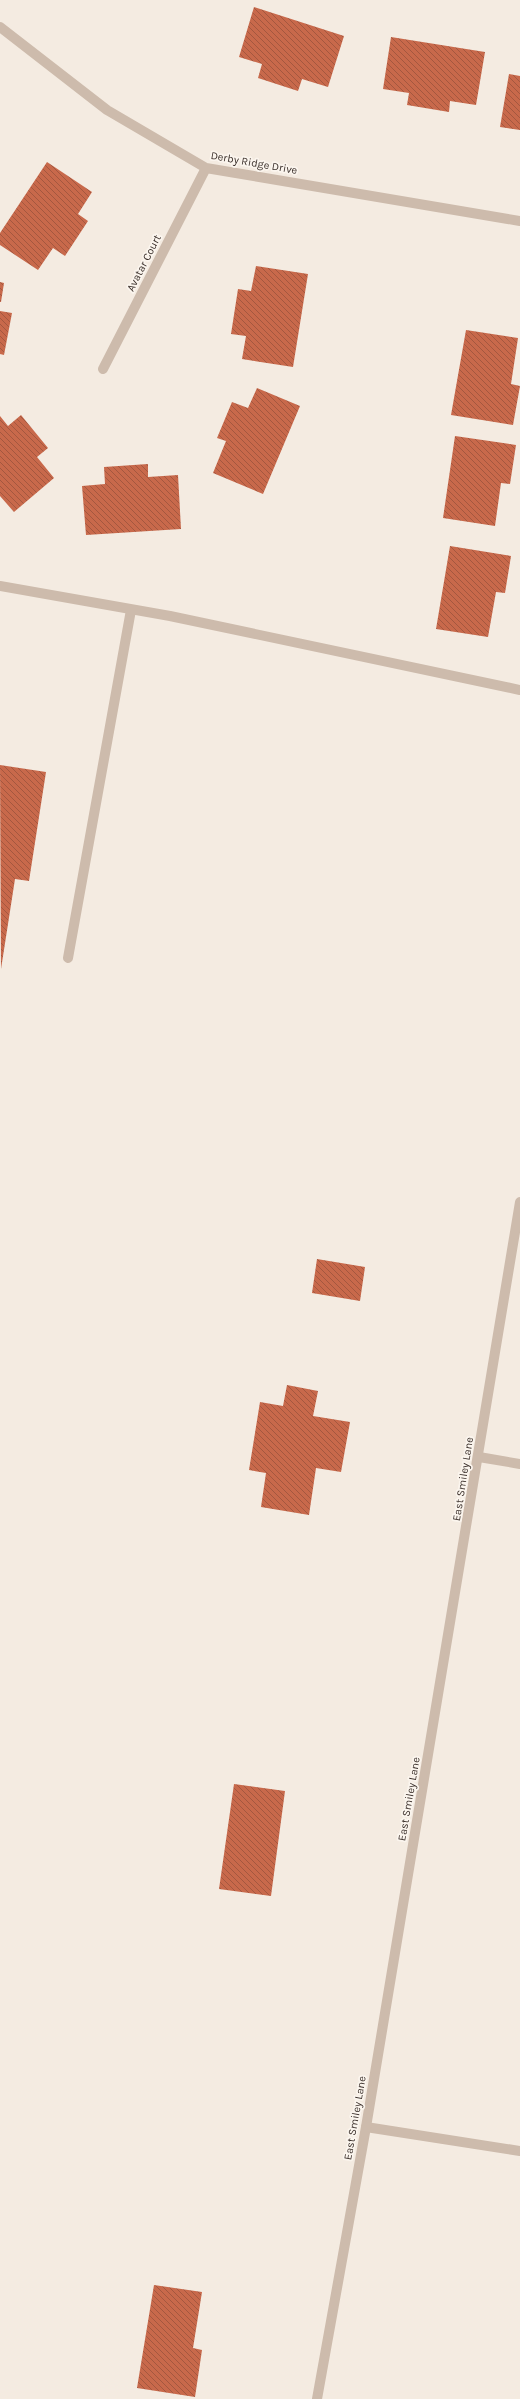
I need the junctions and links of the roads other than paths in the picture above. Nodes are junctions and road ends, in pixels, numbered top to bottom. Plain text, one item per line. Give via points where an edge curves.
1 (0, 27) edge
2 (206, 168) junction
3 (520, 221) edge
4 (104, 369) dead end
5 (0, 586) edge
6 (131, 610) junction
7 (520, 690) edge
8 (68, 958) dead end
9 (520, 1202) edge
10 (479, 1458) junction
11 (520, 1464) edge
12 (366, 2127) junction
13 (520, 2151) edge
14 (317, 2399) edge

1 - 2 street, Derby Ridge Drive via 107,110
2 - 3 street, Derby Ridge Drive
2 - 4 street, Avatar Court
5 - 6 street
6 - 7 street
6 - 8 street
9 - 10 street, East Smiley Lane
10 - 11 street
10 - 12 street, East Smiley Lane
12 - 13 street
12 - 14 street, East Smiley Lane

